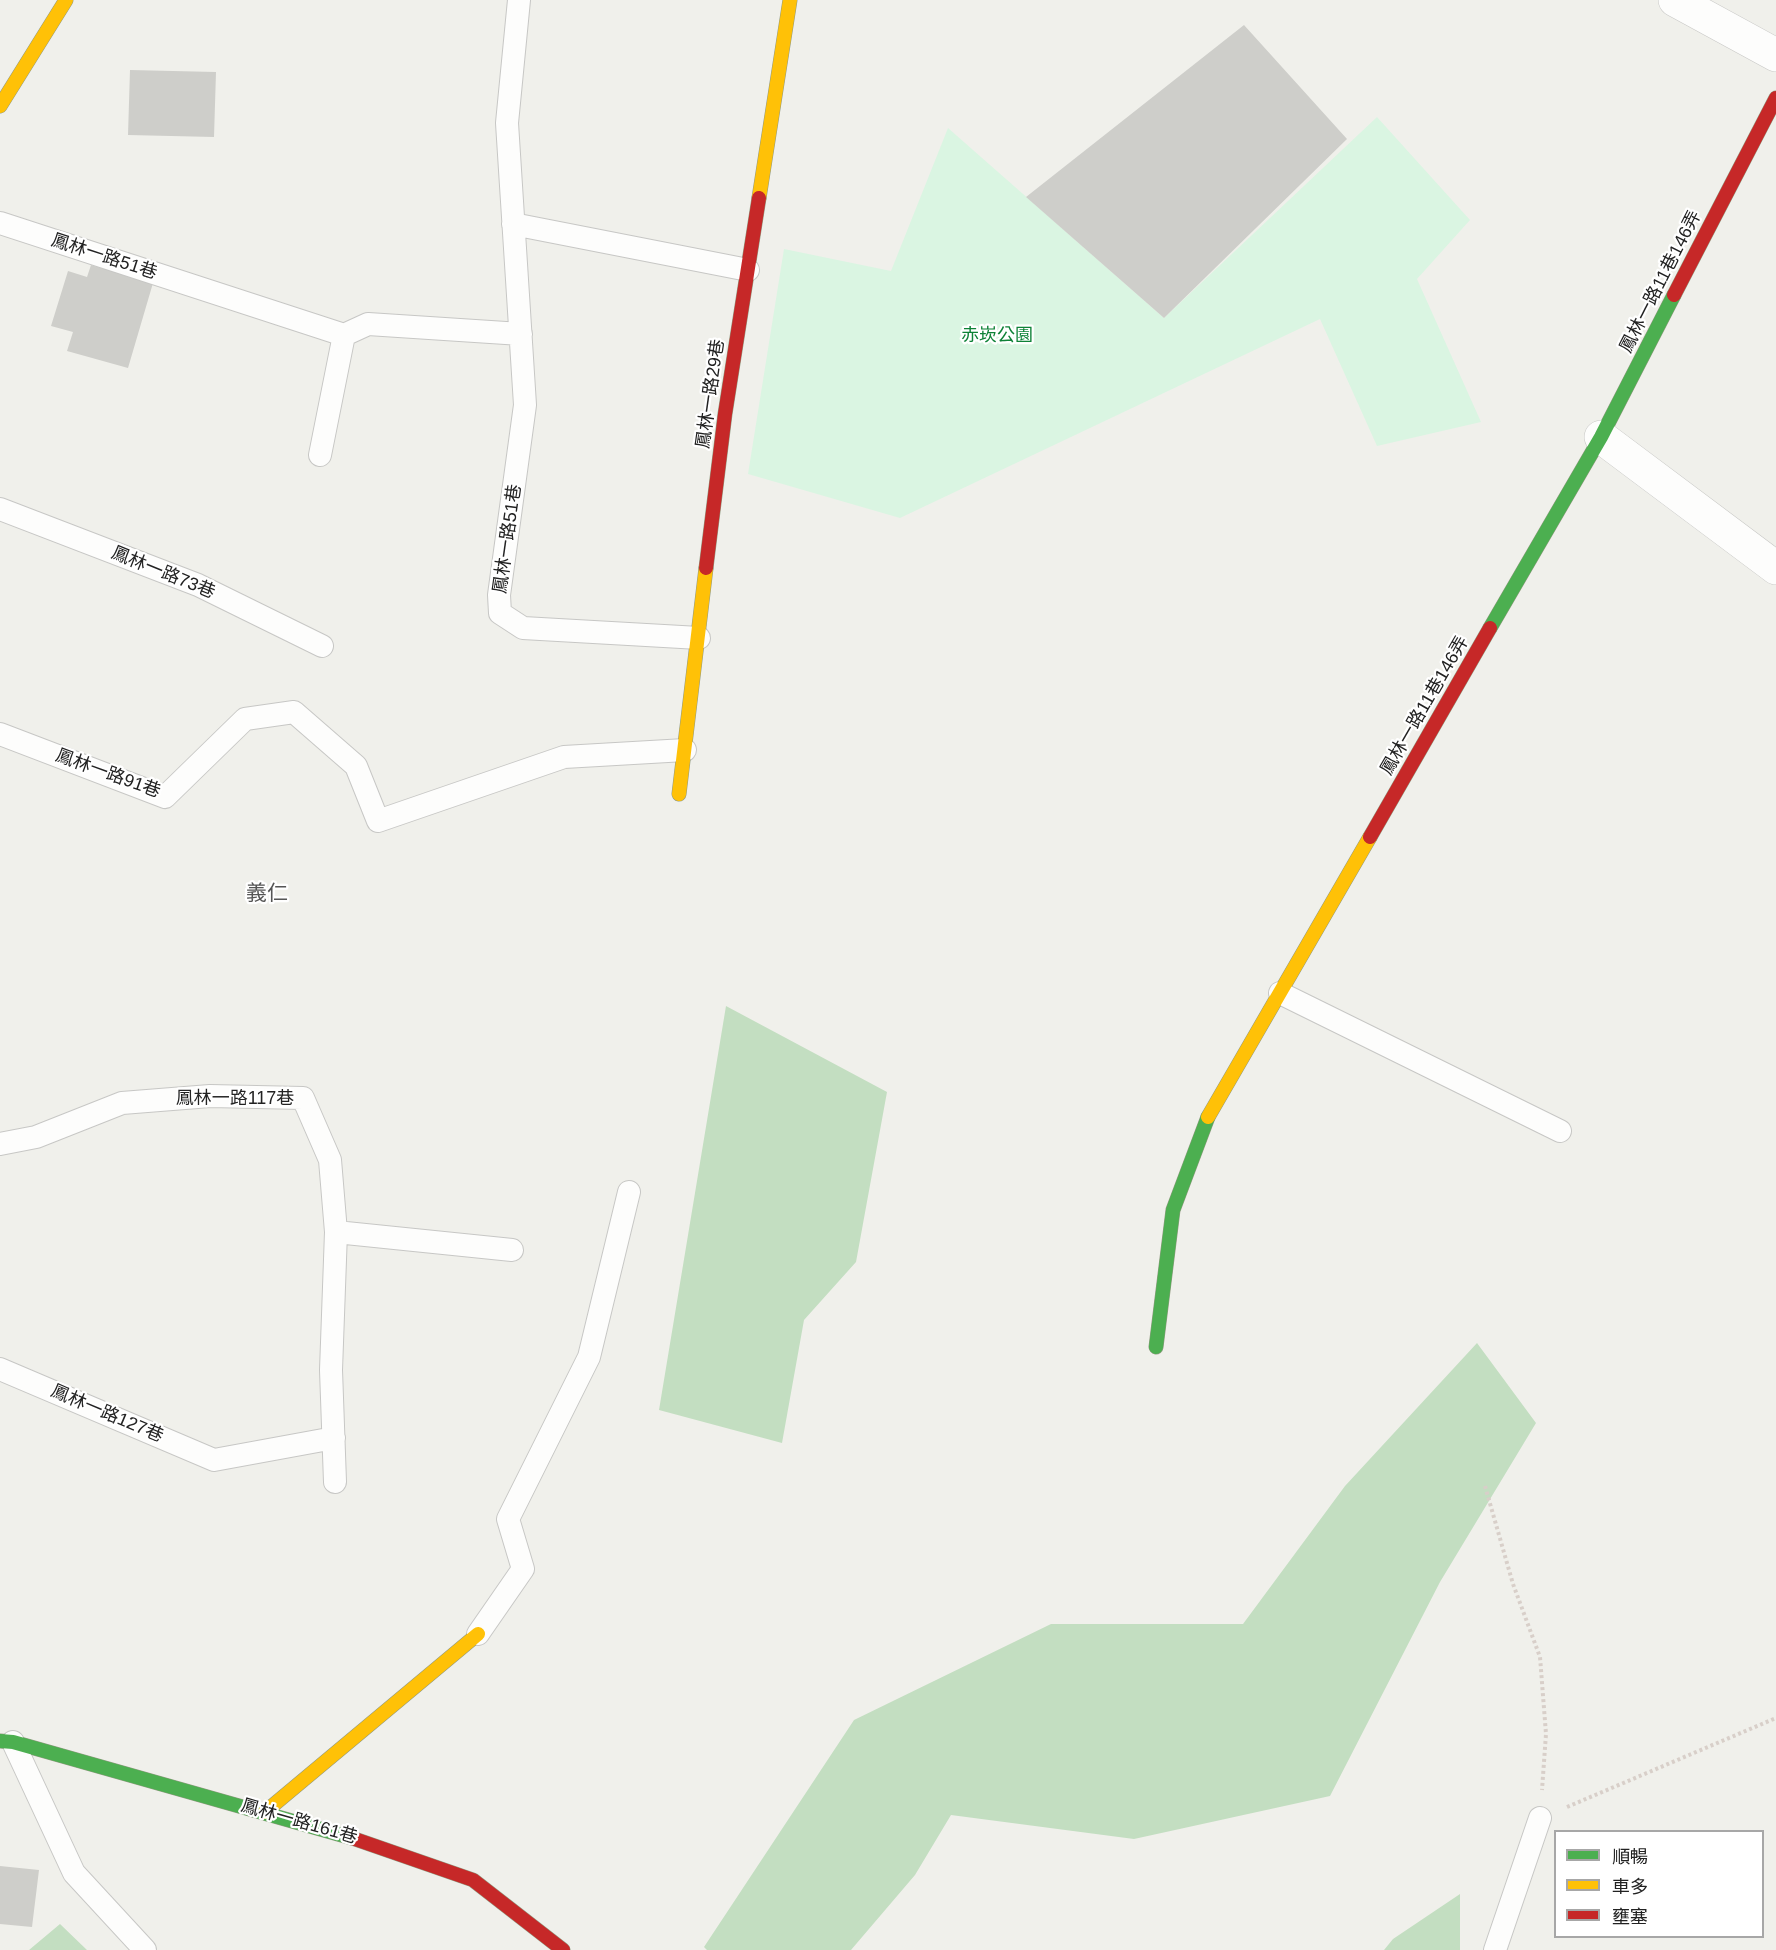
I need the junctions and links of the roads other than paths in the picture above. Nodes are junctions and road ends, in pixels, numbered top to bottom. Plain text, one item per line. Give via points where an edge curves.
1 (66, 0) edge
2 (519, 0) edge
3 (790, 0) edge
4 (1676, 0) edge
5 (1776, 55) edge
6 (1776, 98) edge
7 (0, 106) edge
8 (0, 223) edge
9 (513, 224) junction
10 (748, 270) junction
11 (521, 334) junction
12 (344, 335) junction
13 (1601, 436) junction
14 (320, 455) dead end
15 (0, 509) edge
16 (1776, 568) edge
17 (699, 638) junction
18 (322, 646) dead end
19 (0, 734) edge
20 (685, 750) junction
21 (679, 794) dead end
22 (1280, 993) junction
23 (1560, 1131) dead end
24 (0, 1144) edge
25 (629, 1192) dead end
26 (336, 1232) junction
27 (512, 1250) dead end
28 (1156, 1347) dead end
29 (0, 1369) edge
30 (334, 1438) junction
31 (335, 1482) dead end
32 (477, 1634) joint
33 (7, 1742) edge
34 (265, 1812) junction
35 (1540, 1818) road end
36 (145, 1950) edge
37 (562, 1950) edge
38 (1495, 1950) edge

1 - 7 street
2 - 9 lane, 鳳林一路51巷 via 507,123
3 - 10 street, 鳳林一路29巷
4 - 5 street
6 - 13 street, 鳳林一路11巷146弄
8 - 12 lane, 鳳林一路51巷
9 - 10 lane
9 - 11 lane, 鳳林一路51巷
10 - 17 street, 鳳林一路29巷 via 725,414
11 - 12 lane via 368,324
11 - 17 lane, 鳳林一路51巷 via 525,405 499,595 500,612 522,628
12 - 14 lane
13 - 16 street
13 - 22 street, 鳳林一路11巷146弄
15 - 18 lane, 鳳林一路73巷 via 198,585
17 - 20 street, 鳳林一路29巷
19 - 20 lane, 鳳林一路91巷 via 165,797 245,719 294,712 356,766 378,821 564,757
20 - 21 street, 鳳林一路29巷
22 - 23 lane
22 - 28 street, 鳳林一路11巷146弄 via 1207,1119 1173,1210
24 - 26 lane, 鳳林一路117巷 via 36,1137 122,1103 210,1096 303,1098 330,1160
25 - 32 lane via 589,1357 508,1519 523,1569
26 - 27 lane
26 - 30 lane, 鳳林一路117巷 via 331,1370
29 - 30 lane, 鳳林一路127巷 via 214,1460
30 - 31 lane, 鳳林一路117巷
32 - 34 street
33 - 34 street, 鳳林一路161巷
33 - 36 lane, 鳳林一路161巷 via 74,1873
34 - 37 street, 鳳林一路161巷 via 322,1827 473,1880
35 - 38 lane

